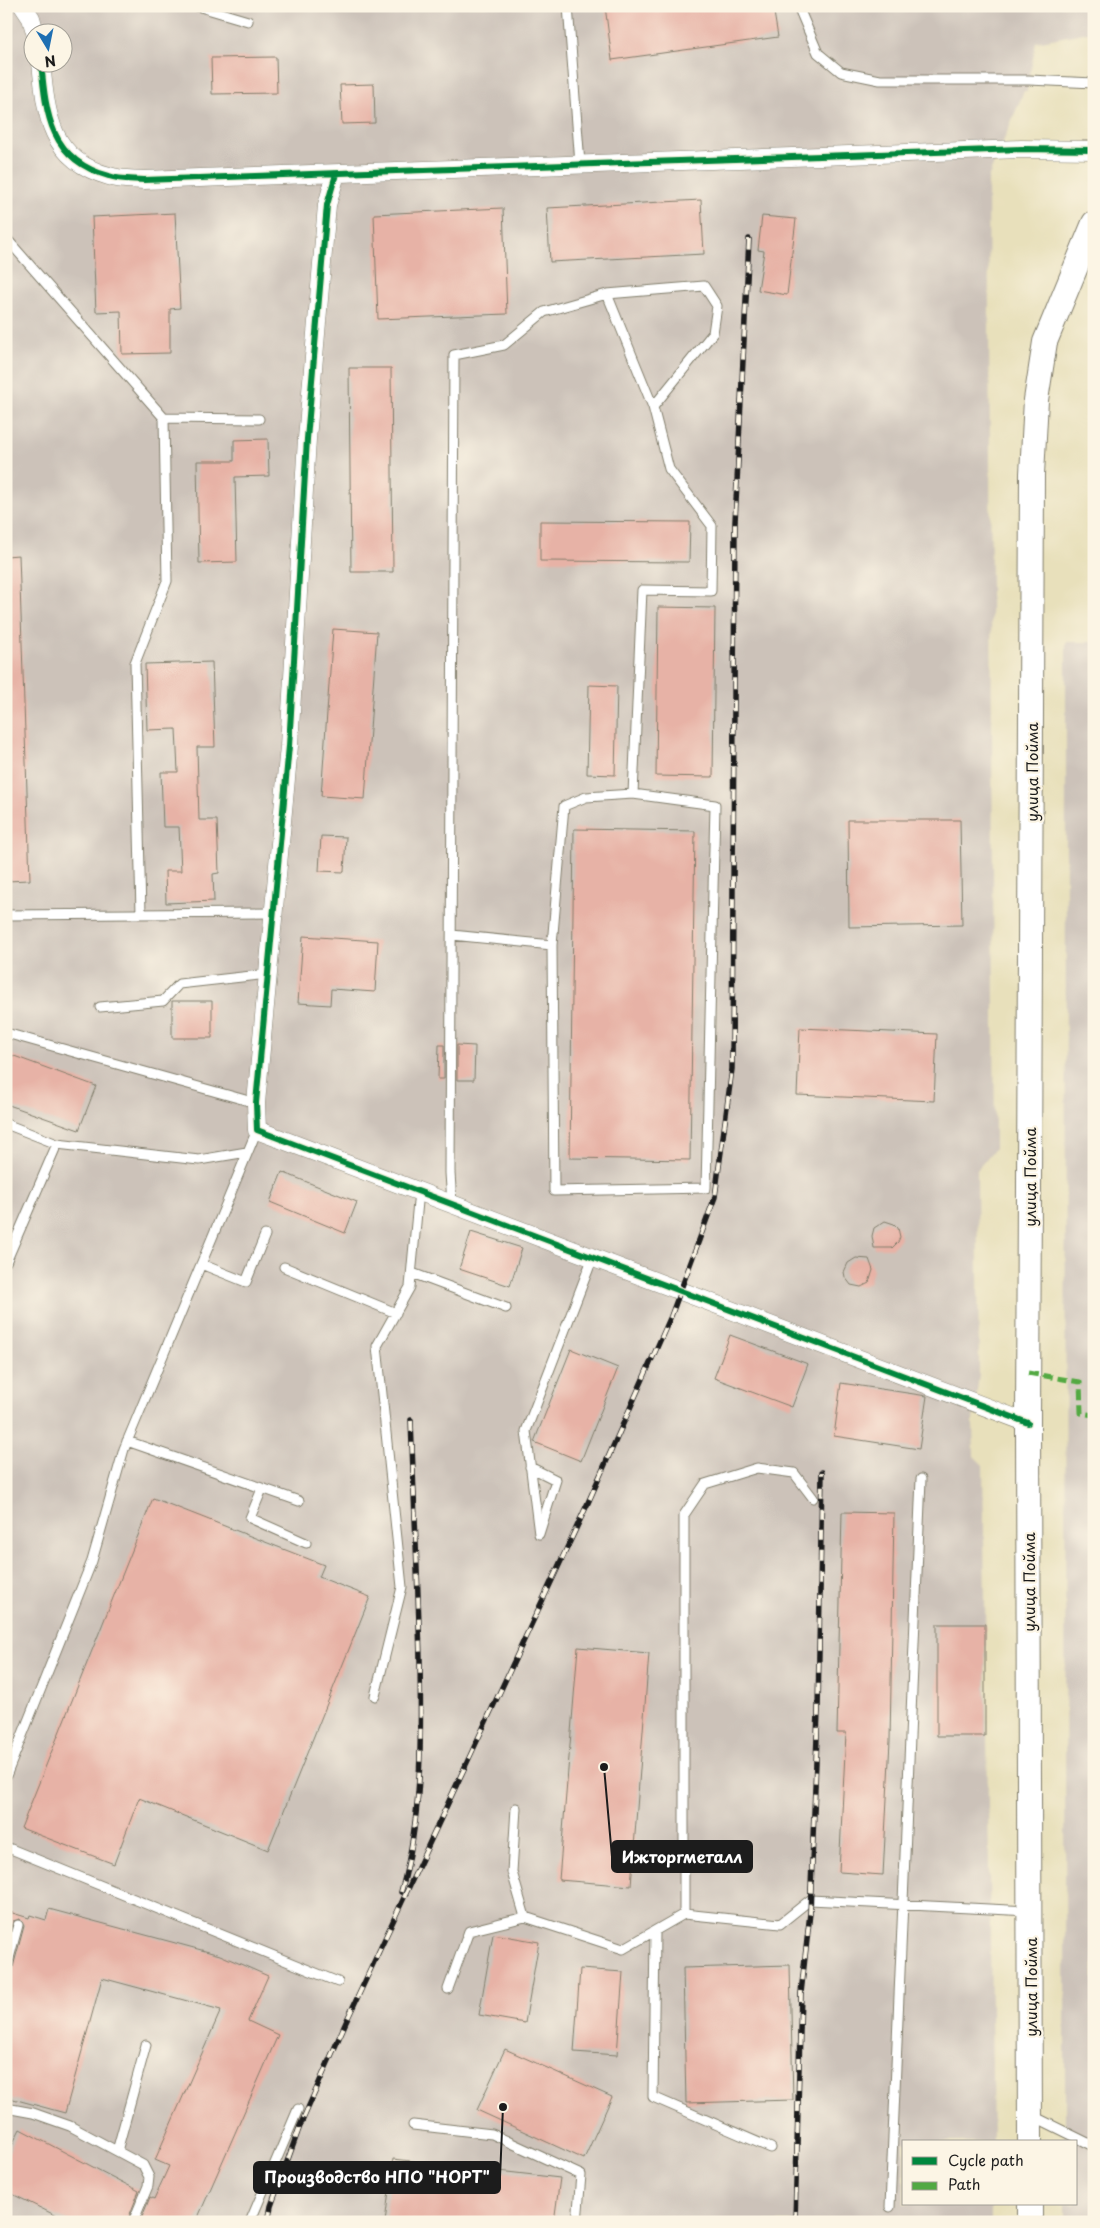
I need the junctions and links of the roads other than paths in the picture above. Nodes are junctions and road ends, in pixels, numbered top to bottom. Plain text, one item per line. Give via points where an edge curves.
1 (24, 6) edge
2 (197, 6) edge
3 (568, 6) edge
4 (798, 6) edge
5 (248, 21) dead end
6 (32, 22) edge
7 (42, 72) edge
8 (1094, 84) edge
9 (1094, 150) edge
10 (580, 164) junction
11 (336, 174) junction
12 (1094, 223) edge
13 (6, 238) edge
14 (607, 294) junction
15 (653, 407) junction
16 (164, 418) junction
17 (259, 419) dead end
18 (633, 794) junction
19 (141, 914) junction
20 (273, 914) junction
21 (6, 915) edge
22 (452, 935) junction
23 (552, 945) junction
24 (268, 974) junction
25 (100, 1007) dead end
26 (6, 1033) edge
27 (256, 1103) junction
28 (6, 1124) edge
29 (257, 1130) junction
30 (57, 1144) junction
31 (247, 1152) junction
32 (419, 1192) junction
33 (452, 1204) junction
34 (265, 1235) dead end
35 (593, 1257) junction
36 (6, 1262) edge
37 (201, 1264) junction
38 (284, 1267) dead end
39 (412, 1273) junction
40 (506, 1308) dead end
41 (396, 1312) junction
42 (1028, 1423) junction
43 (127, 1442) junction
44 (530, 1467) junction
45 (921, 1479) dead end
46 (262, 1489) junction
47 (813, 1498) dead end
48 (299, 1502) dead end
49 (306, 1543) dead end
50 (375, 1696) dead end
51 (6, 1776) edge
52 (516, 1808) dead end
53 (6, 1846) edge
54 (902, 1905) junction
55 (1029, 1911) junction
56 (684, 1914) junction
57 (525, 1917) junction
58 (18, 1925) dead end
59 (655, 1931) junction
60 (6, 1969) edge
61 (338, 1982) dead end
62 (448, 1990) dead end
63 (146, 2045) dead end
64 (6, 2108) edge
65 (298, 2109) dead end
66 (1030, 2114) junction
67 (413, 2125) dead end
68 (1030, 2140) edge
69 (1094, 2146) edge
70 (771, 2148) dead end
71 (117, 2151) junction
72 (1030, 2206) edge
73 (890, 2207) dead end
74 (133, 2222) edge
75 (250, 2222) edge
76 (577, 2222) edge
77 (1030, 2222) edge

1 - 6 street
2 - 5 lane
3 - 10 lane
4 - 8 lane via 818,53 841,72 880,80 1029,80
7 - 11 street via 50,126 64,149 84,166 110,177 144,180
9 - 10 street
10 - 11 street
11 - 20 street via 327,205 308,429 289,746
12 - 42 main road, улица Пойма via 1045,342 1036,400 1032,484
13 - 16 lane
14 - 15 lane
14 - 15 lane via 704,286 717,306 713,333
14 - 22 lane via 544,312 504,345 454,355
15 - 18 lane via 668,468 712,526 711,591 642,590
16 - 17 lane
16 - 19 lane via 167,581 135,663
18 - 23 lane via 586,797 564,806
18 - 23 lane via 715,805 706,1188 554,1191
19 - 20 lane
19 - 21 lane
20 - 24 street
22 - 23 lane
22 - 33 lane
24 - 25 lane via 179,984 163,1001
24 - 27 street
26 - 27 lane
27 - 29 street
28 - 30 lane
29 - 31 lane
29 - 32 street
30 - 31 lane via 199,1160
30 - 36 lane
31 - 37 lane
32 - 33 street
32 - 39 lane
33 - 35 street
34 - 37 lane via 246,1282
35 - 42 street
35 - 44 lane via 526,1431
37 - 43 lane
38 - 41 lane
39 - 40 lane
39 - 41 lane via 410,1287
41 - 50 lane via 377,1346 402,1587
42 - 55 main road, улица Пойма
43 - 46 lane
43 - 51 lane via 92,1561
44 - 44 lane via 532,1477 539,1534 556,1480
45 - 54 lane
46 - 48 lane
46 - 49 lane via 250,1518
47 - 56 lane via 794,1473 756,1468 705,1484 684,1515
52 - 57 lane via 512,1872
53 - 61 lane
54 - 55 lane
54 - 56 lane via 810,1900 780,1924
54 - 73 lane
55 - 66 main road, улица Пойма
56 - 59 lane
57 - 59 lane via 622,1949
57 - 62 lane via 469,1931
58 - 60 lane
59 - 70 lane via 653,2097
63 - 71 lane
64 - 71 lane via 62,2123
65 - 75 lane
66 - 68 main road, улица Пойма
66 - 69 lane
67 - 76 lane via 492,2134 581,2175
71 - 74 lane via 143,2165 149,2177
72 - 77 main road

